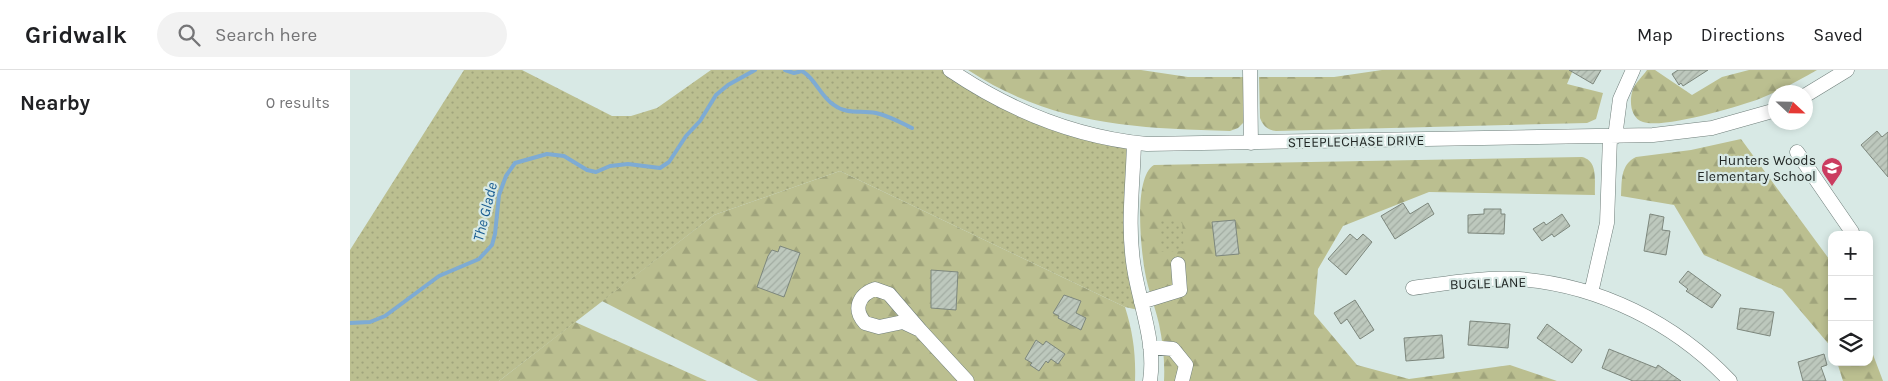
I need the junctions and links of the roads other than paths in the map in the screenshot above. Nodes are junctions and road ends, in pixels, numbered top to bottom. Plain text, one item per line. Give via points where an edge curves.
1 (950, 70) edge
2 (1250, 70) edge
3 (1634, 70) edge
4 (1847, 70) edge
5 (1813, 91) edge
6 (1768, 112) edge
7 (1612, 137) junction
8 (1134, 143) junction
9 (1250, 143) junction
10 (1797, 152) dead end
11 (1851, 231) edge
12 (1178, 264) dead end
13 (1413, 288) dead end
14 (1591, 293) junction
15 (1141, 302) junction
16 (920, 330) dead end
17 (1150, 347) junction
18 (967, 381) edge
19 (1150, 381) edge
20 (1182, 381) edge
21 (1730, 381) edge

1 - 8 street, STEEPLECHASE DRIVE via 992,96 1041,119 1096,136
2 - 9 street
3 - 7 street via 1620,99
4 - 5 street
6 - 7 street, STEEPLECHASE DRIVE via 1684,133
7 - 9 street, STEEPLECHASE DRIVE
7 - 14 street via 1607,223
8 - 9 street, STEEPLECHASE DRIVE
8 - 15 street via 1130,236
10 - 11 street
12 - 15 street via 1180,290
13 - 14 street, BUGLE LANE via 1518,279 1547,282
14 - 21 street, BUGLE LANE via 1671,331
15 - 17 street
16 - 18 street
17 - 19 street
17 - 20 street via 1173,349 1186,365

